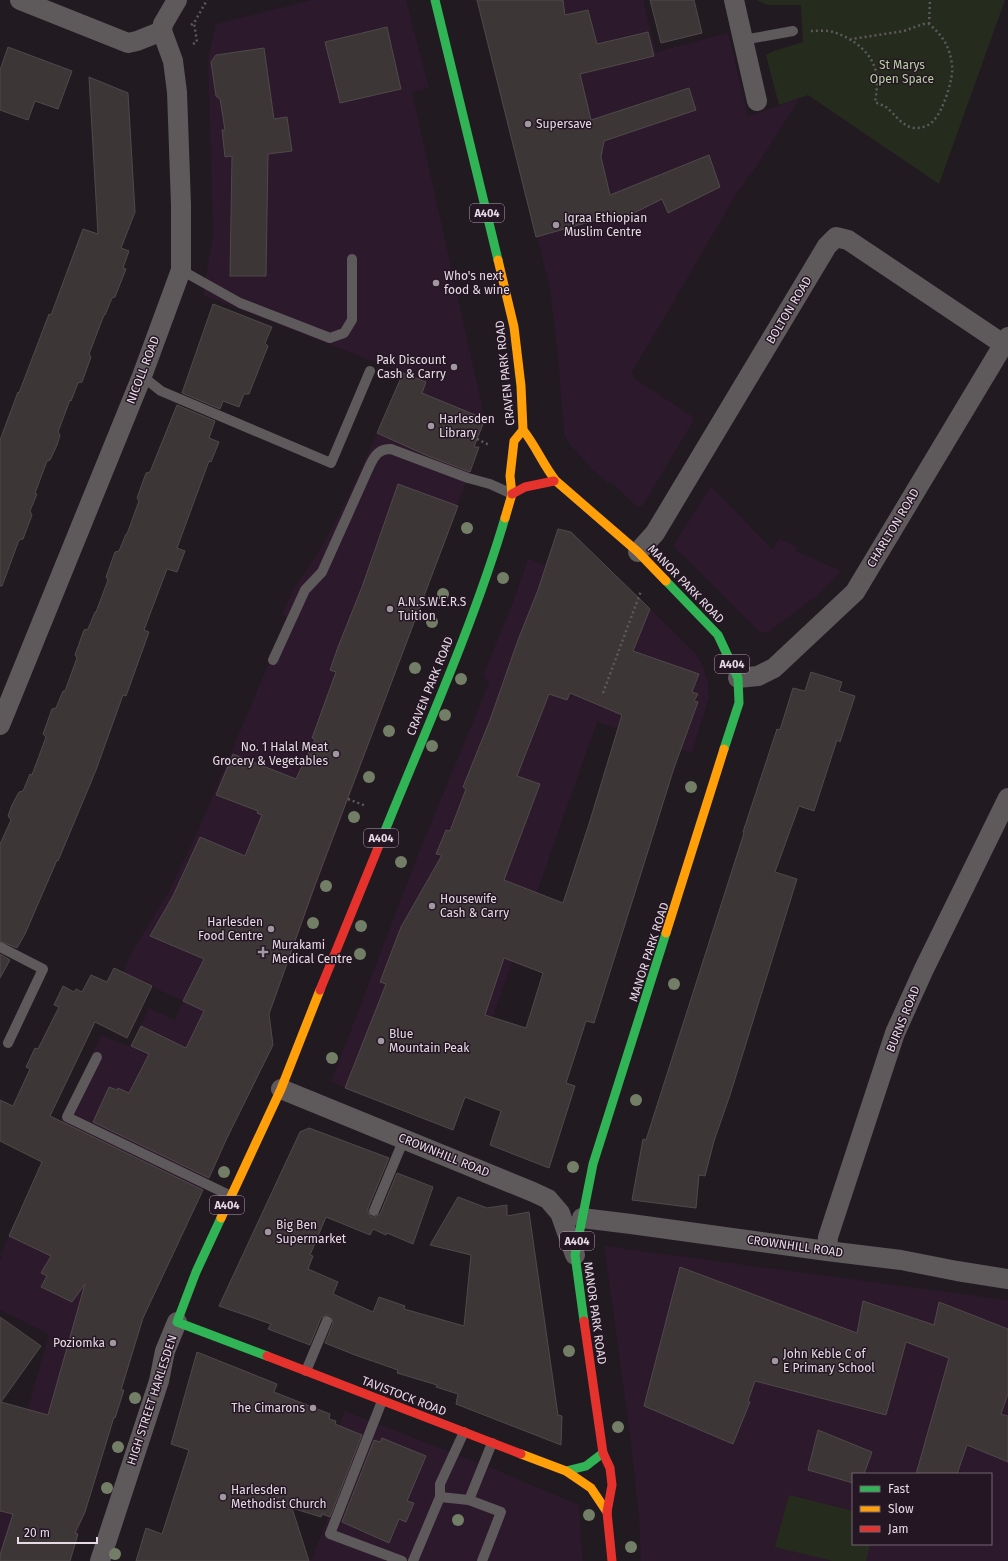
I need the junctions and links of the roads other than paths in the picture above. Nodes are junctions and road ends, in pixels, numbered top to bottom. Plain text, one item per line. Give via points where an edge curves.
1 (20, 0) edge
2 (177, 0) edge
3 (435, 0) edge
4 (734, 0) edge
5 (162, 31) junction
6 (793, 31) dead end
7 (743, 40) junction
8 (757, 101) dead end
9 (352, 259) dead end
10 (181, 270) junction
11 (1006, 340) edge
12 (370, 371) dead end
13 (142, 376) junction
14 (523, 430) junction
15 (554, 480) junction
16 (512, 494) junction
17 (638, 552) junction
18 (273, 660) dead end
19 (738, 678) junction
20 (0, 725) edge
21 (1008, 798) edge
22 (0, 947) edge
23 (8, 1044) dead end
24 (97, 1057) dead end
25 (281, 1089) junction
26 (404, 1139) junction
27 (231, 1196) junction
28 (374, 1211) dead end
29 (582, 1218) junction
30 (828, 1251) junction
31 (575, 1255) junction
32 (1008, 1279) edge
33 (327, 1321) dead end
34 (177, 1322) junction
35 (306, 1371) junction
36 (382, 1401) junction
37 (464, 1432) junction
38 (492, 1443) junction
39 (603, 1453) junction
40 (566, 1471) junction
41 (440, 1497) junction
42 (469, 1500) junction
43 (607, 1512) junction
44 (103, 1560) edge
45 (402, 1561) edge
46 (413, 1561) edge
47 (482, 1561) edge
48 (612, 1561) edge

1 - 5 street via 128,43 138,42
2 - 5 street via 163,24
3 - 14 main road, CRAVEN PARK ROAD / A404 via 514,327
4 - 7 street
5 - 10 street, NICOLL ROAD via 173,61 177,92
6 - 7 lane
7 - 8 street
9 - 10 lane via 352,320 344,333 330,338 240,303
10 - 13 street, NICOLL ROAD
11 - 17 street, BOLTON ROAD via 848,240 836,237 827,246 655,533
11 - 19 street, CHARLTON ROAD via 854,592 774,668 758,676
12 - 13 lane via 331,462 161,391
13 - 20 street, NICOLL ROAD
14 - 15 main road, MANOR PARK ROAD / A404 via 530,437
14 - 16 main road, CRAVEN PARK ROAD / A404 via 514,441 510,476
15 - 16 main road via 525,487
15 - 17 main road, MANOR PARK ROAD / A404
16 - 18 lane via 391,449 383,449 370,465 322,572 305,590
16 - 25 main road, CRAVEN PARK ROAD / A404 via 497,545 457,654
17 - 19 main road, MANOR PARK ROAD / A404 via 718,635
19 - 29 main road, MANOR PARK ROAD / A404 via 739,703 593,1164
21 - 30 street, BURNS ROAD via 895,1033 828,1237
22 - 23 lane via 43,969
24 - 27 lane via 67,1117
25 - 26 street, CROWNHILL ROAD
25 - 27 main road, HIGH STREET HARLESDEN / A404
26 - 28 lane
26 - 31 street, CROWNHILL ROAD via 548,1200 560,1213
27 - 34 main road, HIGH STREET HARLESDEN / A404 via 196,1272
29 - 30 street, CROWNHILL ROAD
29 - 31 main road, MANOR PARK ROAD / A404
30 - 32 street, CROWNHILL ROAD via 901,1260
31 - 39 main road, MANOR PARK ROAD / A404
33 - 35 lane
34 - 35 main road, TAVISTOCK ROAD
34 - 44 street, HIGH STREET HARLESDEN via 165,1351 159,1381
35 - 36 main road, TAVISTOCK ROAD
36 - 37 main road, TAVISTOCK ROAD
36 - 45 lane via 330,1534
37 - 38 main road, TAVISTOCK ROAD
37 - 41 lane via 440,1484
38 - 40 main road, TAVISTOCK ROAD
38 - 42 lane
39 - 40 main road via 586,1466
39 - 43 main road, MANOR PARK ROAD / A404 via 610,1468 612,1486
40 - 43 main road, TAVISTOCK ROAD via 591,1488
41 - 42 lane
41 - 46 lane
42 - 47 lane via 502,1512
43 - 48 main road, MANOR PARK ROAD / A404

